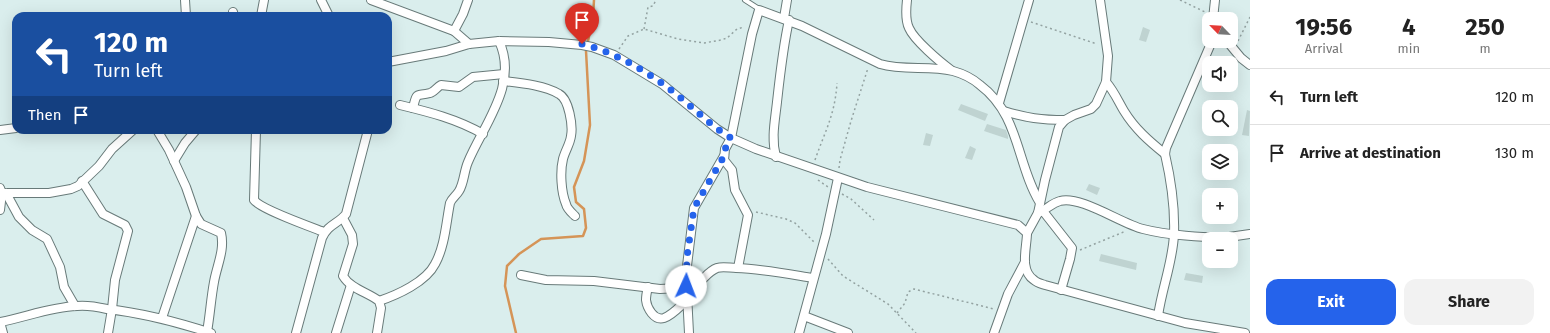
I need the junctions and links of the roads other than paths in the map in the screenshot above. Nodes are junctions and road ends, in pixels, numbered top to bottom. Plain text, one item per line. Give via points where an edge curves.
1 (185, 0) edge
2 (264, 0) edge
3 (321, 0) edge
4 (371, 0) edge
5 (468, 0) edge
6 (745, 0) edge
7 (787, 0) edge
8 (907, 0) edge
9 (1029, 0) edge
10 (1100, 0) edge
11 (1215, 0) edge
12 (759, 10) junction
13 (186, 12) edge
14 (262, 12) edge
15 (327, 12) edge
16 (1214, 12) edge
17 (787, 19) junction
18 (454, 31) junction
19 (499, 41) junction
20 (468, 44) junction
21 (1209, 48) edge
22 (1232, 48) edge
23 (392, 61) edge
24 (1250, 65) edge
25 (952, 71) junction
26 (504, 78) junction
27 (1106, 82) junction
28 (999, 103) junction
29 (400, 105) dead end
30 (413, 108) junction
31 (1004, 111) junction
32 (1065, 120) junction
33 (12, 128) edge
34 (0, 130) edge
35 (129, 134) edge
36 (159, 134) edge
37 (193, 134) edge
38 (256, 134) edge
39 (367, 134) edge
40 (483, 134) junction
41 (731, 138) junction
42 (1165, 154) junction
43 (724, 156) junction
44 (776, 157) junction
45 (174, 160) junction
46 (838, 178) junction
47 (82, 181) junction
48 (3, 191) edge
49 (1040, 209) junction
50 (0, 210) edge
51 (196, 216) junction
52 (575, 216) dead end
53 (343, 218) junction
54 (324, 232) junction
55 (1027, 233) junction
56 (1174, 234) junction
57 (1250, 234) edge
58 (1025, 262) junction
59 (738, 268) junction
60 (521, 275) dead end
61 (813, 278) junction
62 (351, 285) junction
63 (648, 287) junction
64 (686, 287) junction
65 (1061, 290) junction
66 (687, 300) junction
67 (379, 301) junction
68 (75, 306) junction
69 (112, 309) junction
70 (804, 316) junction
71 (1158, 316) junction
72 (162, 318) junction
73 (996, 331) edge
74 (209, 332) edge
75 (2, 333) edge
76 (108, 333) edge
77 (296, 333) edge
78 (336, 333) edge
79 (377, 333) edge
80 (690, 333) edge
81 (799, 333) edge
82 (848, 333) edge
83 (1245, 333) edge

1 - 13 street
2 - 14 street
3 - 15 street
4 - 18 street
5 - 18 street
6 - 12 lane
7 - 17 street
8 - 25 street via 907,21 913,34 936,59
9 - 28 street
10 - 27 street via 1108,56
11 - 16 street
12 - 17 street
12 - 41 street
17 - 25 street via 892,68
17 - 44 street via 773,132
18 - 20 street
19 - 20 street
19 - 26 street via 505,56
19 - 41 street via 582,44 614,55 662,84
20 - 23 street
21 - 42 street
22 - 24 street
25 - 28 street via 972,78
26 - 30 street via 474,77 459,87 441,85 430,93 417,96
26 - 40 street via 498,104
26 - 52 street via 558,93 566,100 571,136 562,161 562,184 566,204
27 - 32 street via 1091,109
27 - 42 street via 1130,120 1147,140
28 - 31 street
29 - 30 street
30 - 40 street via 456,121
31 - 32 street via 1041,120
31 - 49 street via 1012,126 1028,181
32 - 49 street via 1059,127
33 - 34 street
35 - 47 street
36 - 45 street
37 - 45 street
38 - 54 street via 256,204
39 - 53 street via 351,201
40 - 67 street via 467,163 460,191 450,203 442,246 435,265 412,286
41 - 43 street
41 - 44 street
42 - 56 street via 1171,187
43 - 59 street via 726,164 732,170 735,190 748,215
43 - 64 street via 694,208 687,257
44 - 46 street
45 - 51 street
46 - 55 street via 1007,221 1018,225
46 - 61 street
47 - 48 street via 71,189 55,192
47 - 69 street via 103,214 125,225 128,231 115,280
48 - 50 street
48 - 68 street via 22,220 47,239 60,267 64,287
49 - 55 street
49 - 56 street via 1065,200 1090,206 1135,227
49 - 65 street via 1069,243 1072,252
51 - 72 street
51 - 74 street via 201,224 221,232 222,238
53 - 54 street
53 - 62 street via 352,235 353,244 343,276
54 - 77 street
55 - 58 street
56 - 57 street via 1229,237
56 - 71 street
58 - 65 street via 1026,272 1033,280
58 - 73 street via 1008,294
59 - 61 street
59 - 64 street via 716,268 693,287
60 - 63 street via 546,280 594,281
61 - 70 street
62 - 67 street
62 - 78 street
63 - 64 street
63 - 66 street via 646,302 651,313 658,318 665,318
64 - 66 street
65 - 71 street
66 - 80 street
67 - 79 street via 381,308
68 - 69 street
68 - 75 street via 0,322
69 - 72 street
69 - 76 street
70 - 81 street
70 - 82 street
71 - 83 street
72 - 74 street

